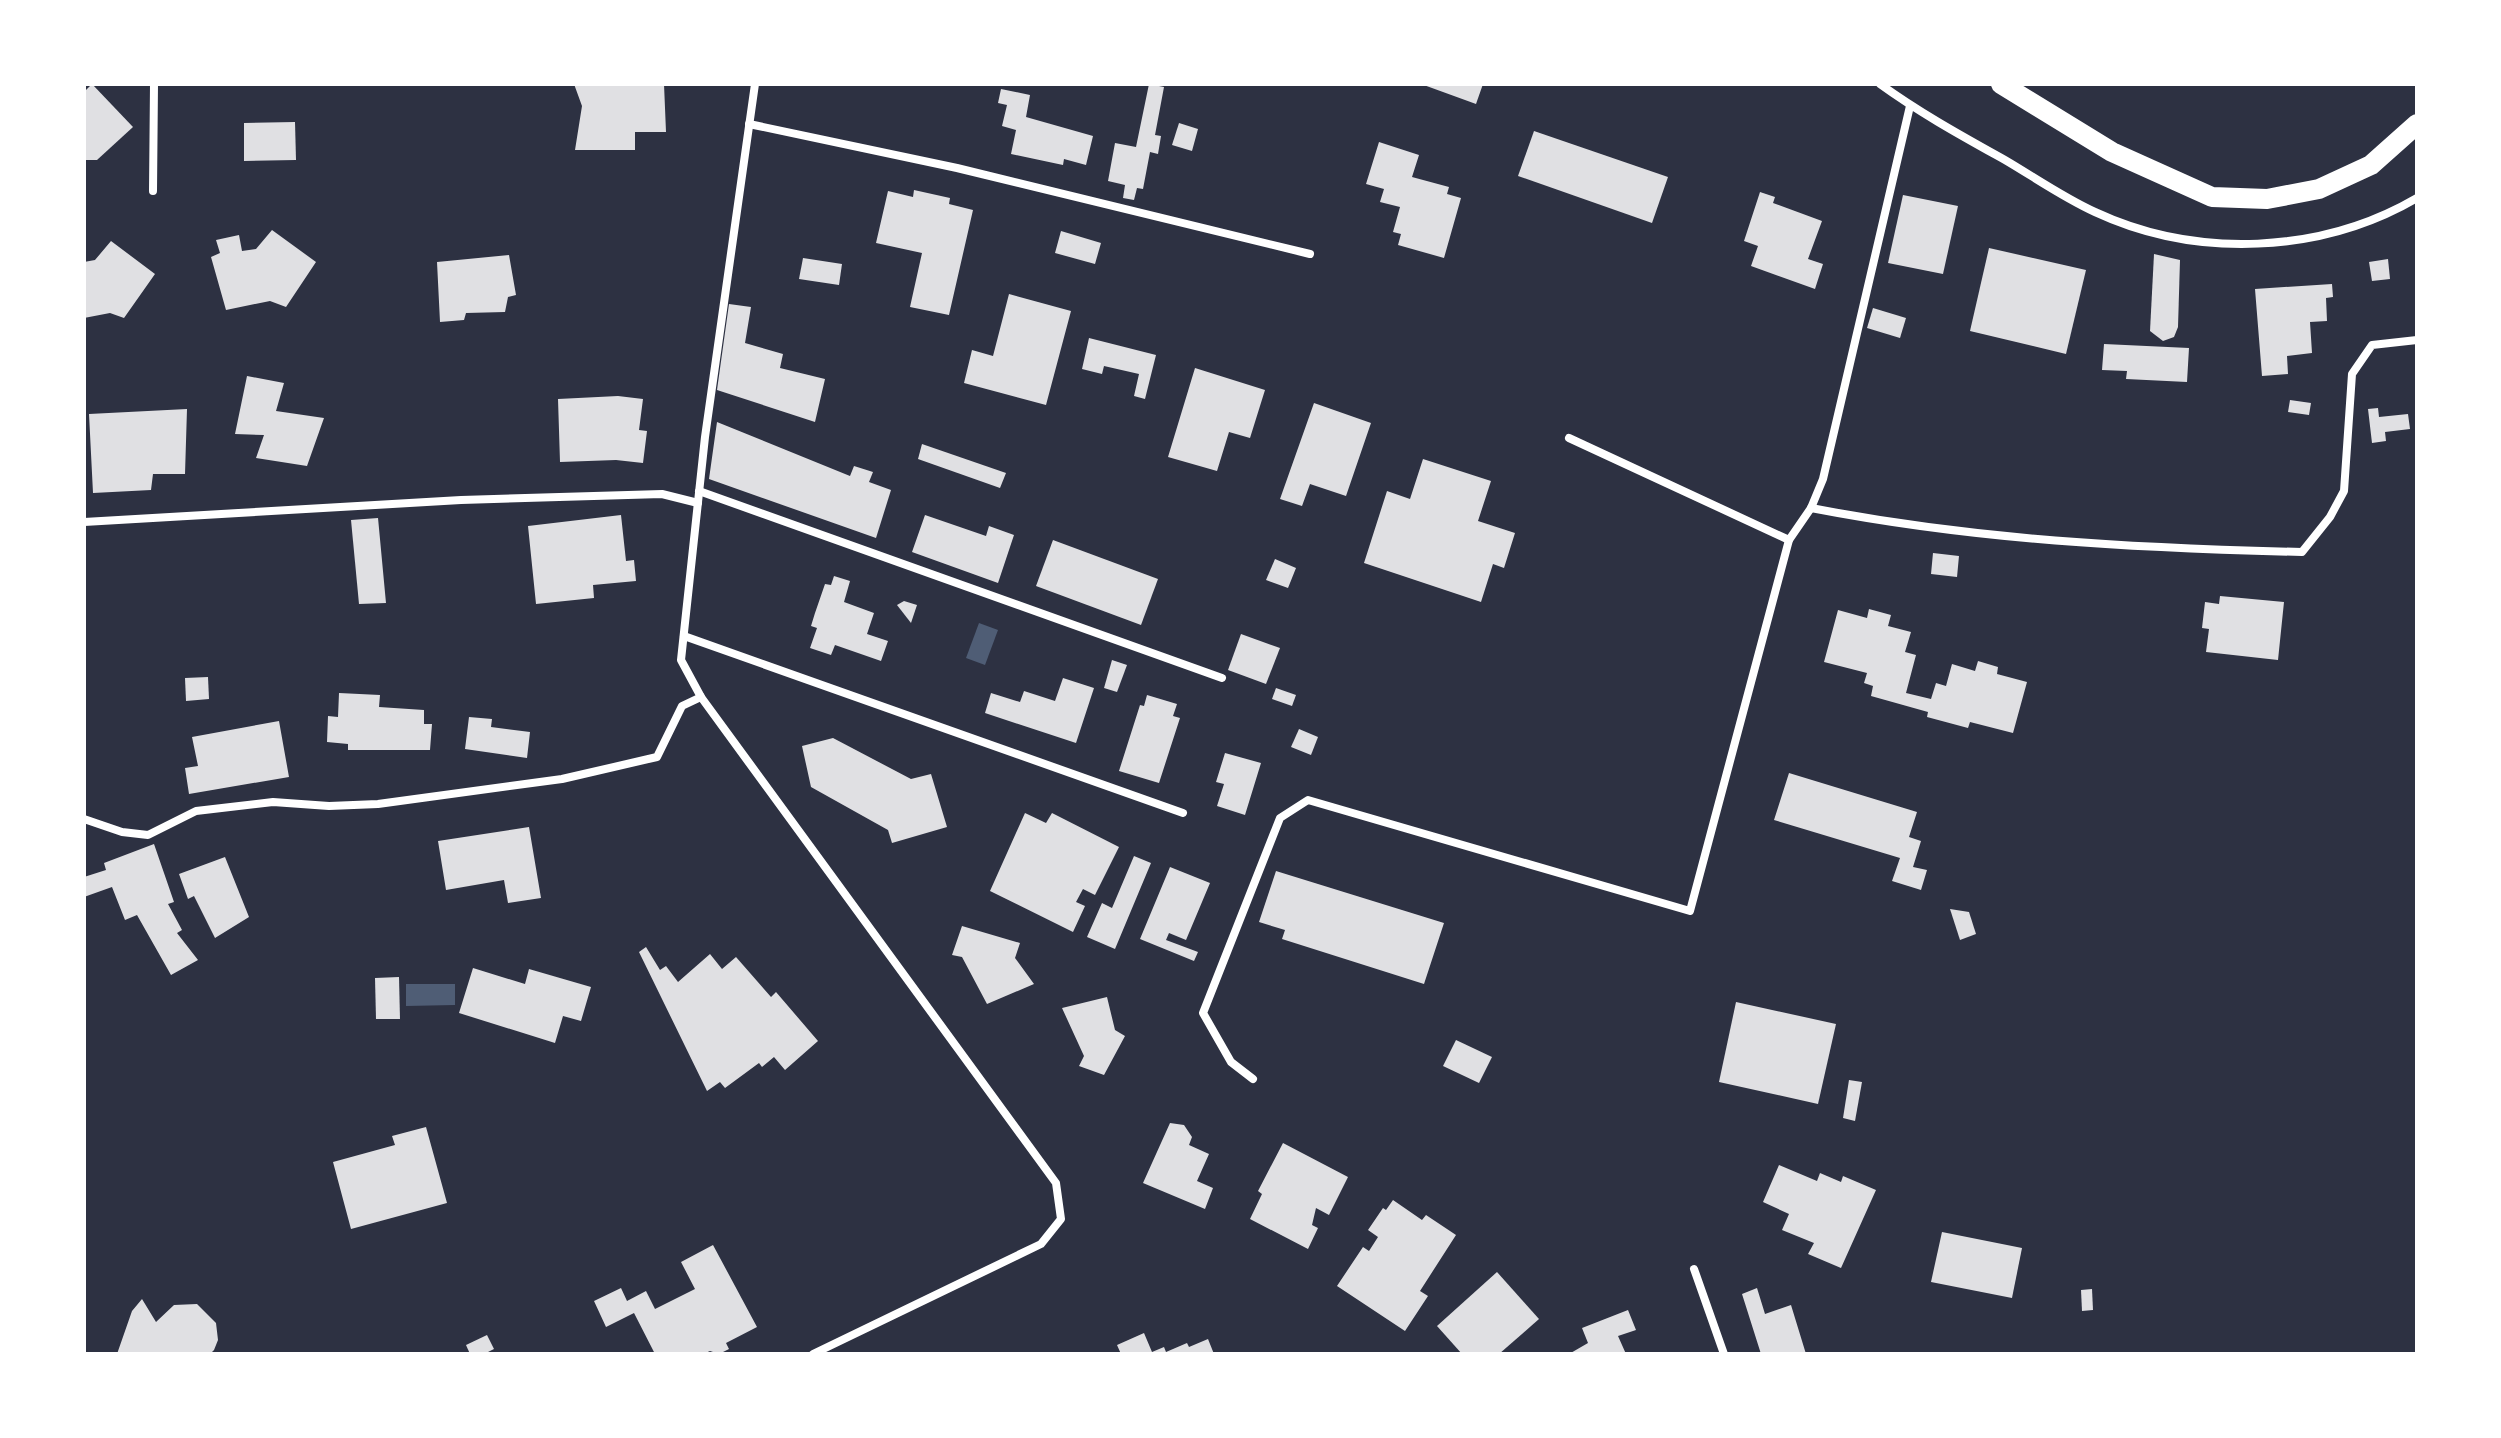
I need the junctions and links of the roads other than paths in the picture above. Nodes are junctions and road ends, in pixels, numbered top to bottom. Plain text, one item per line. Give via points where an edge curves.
1 (154, 84) edge
2 (755, 84) edge
3 (1880, 84) edge
4 (2001, 84) edge
5 (1910, 106) junction
6 (749, 124) junction
7 (2417, 124) edge
8 (153, 191) dead end
9 (2417, 198) edge
10 (1310, 254) dead end
11 (2417, 340) edge
12 (1569, 438) dead end
13 (699, 491) junction
14 (698, 503) junction
15 (1811, 508) junction
16 (84, 522) edge
17 (1789, 540) junction
18 (684, 636) junction
19 (1222, 678) dead end
20 (701, 697) junction
21 (1183, 813) dead end
22 (84, 819) edge
23 (1253, 1079) dead end
24 (1694, 1269) dead end
25 (813, 1354) edge
26 (1724, 1354) edge

1 - 8 street
2 - 6 street
3 - 5 street
4 - 7 main road via 2112,152 2212,197 2267,199 2319,189 2371,165
5 - 9 street via 2095,212 2188,240 2289,242 2334,235 2385,217
5 - 15 street via 1823,479
6 - 10 street via 957,168
6 - 13 street
11 - 15 street via 2372,345 2352,374 2344,491 2302,552 2059,543 1917,528
12 - 17 street
13 - 14 street
13 - 19 street
14 - 16 street via 662,494 600,495
14 - 18 street
15 - 17 street
17 - 23 street via 1690,911 1308,800 1280,818 1203,1013 1231,1062
18 - 20 street via 681,660
18 - 21 street
20 - 22 street via 682,706 657,757 630,766 378,804 273,802 196,811 148,835
20 - 25 street via 1056,1183 1061,1219 1041,1244
24 - 26 street

